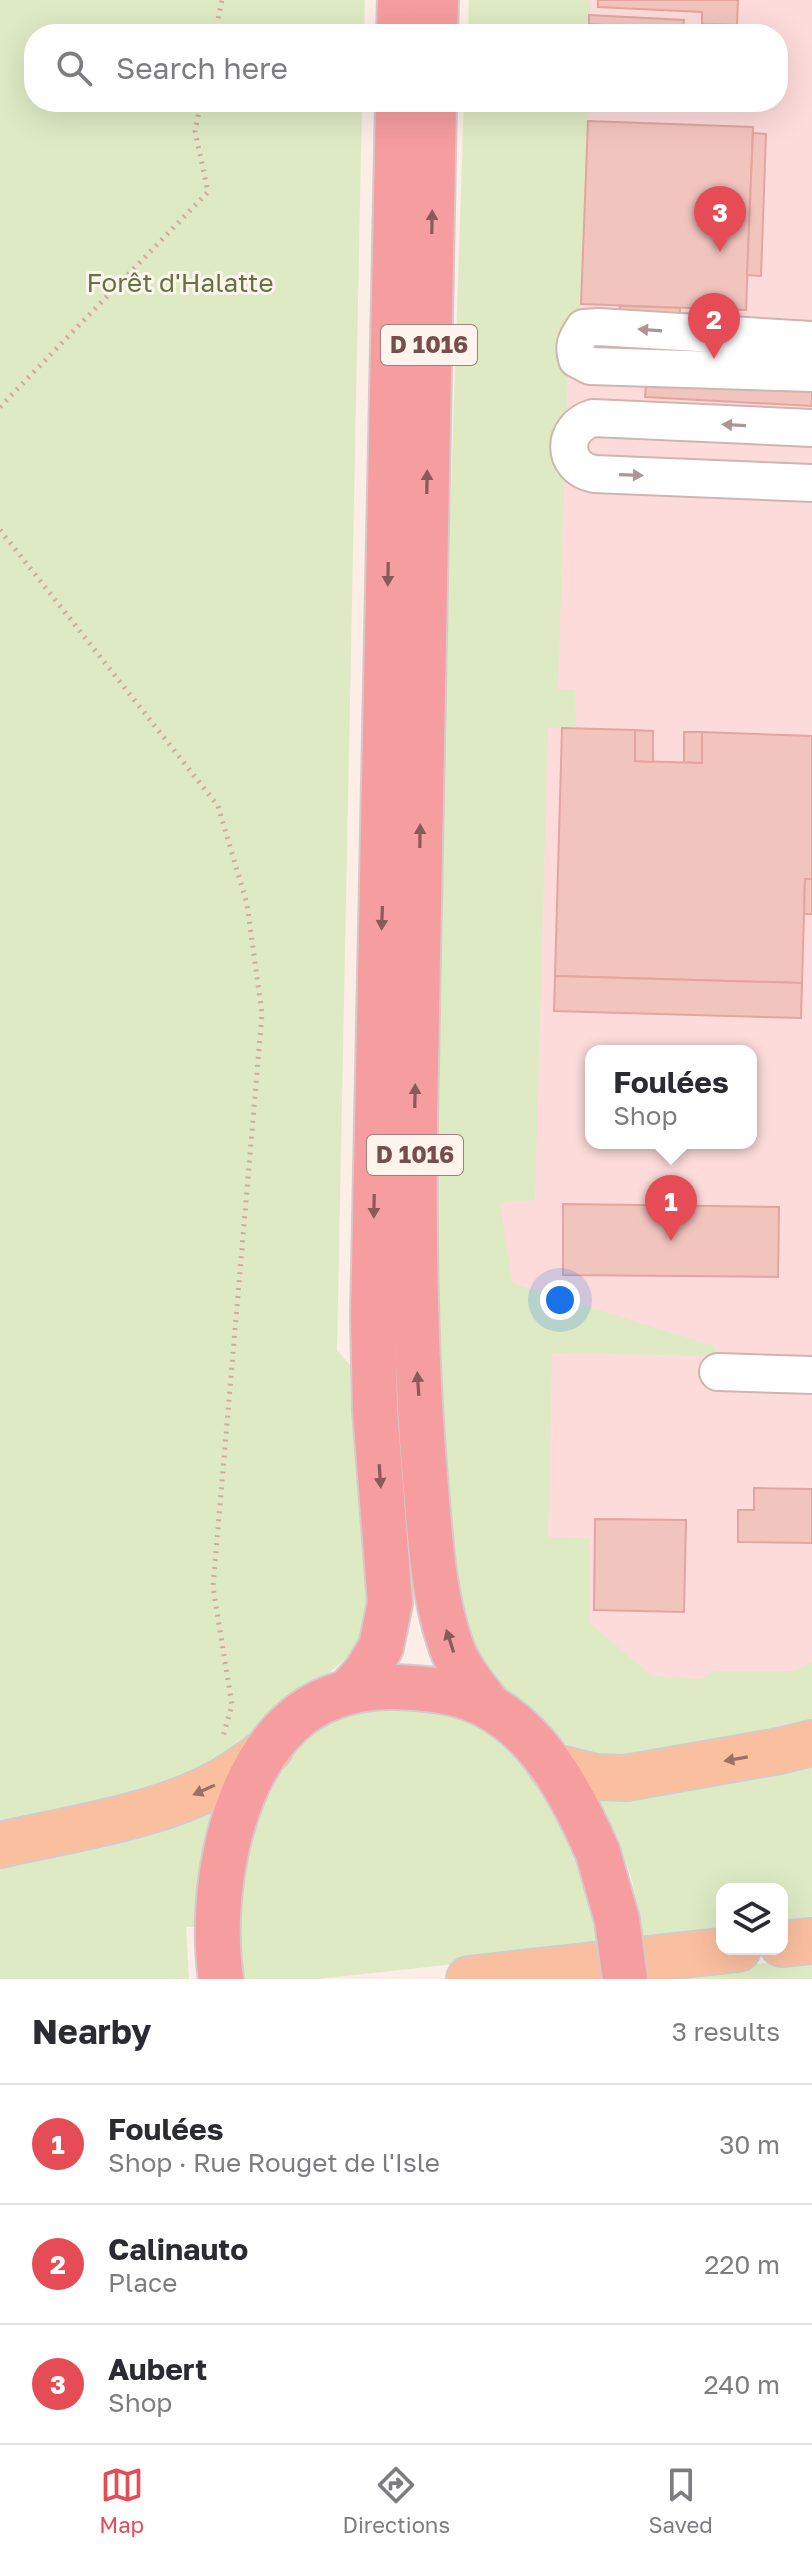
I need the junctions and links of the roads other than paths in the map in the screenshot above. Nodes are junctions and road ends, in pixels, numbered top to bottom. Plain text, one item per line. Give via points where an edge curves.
1 (400, 0) edge
2 (436, 0) edge
3 (399, 24) edge
4 (435, 24) edge
5 (398, 112) edge
6 (434, 112) edge
7 (812, 340) edge
8 (812, 373) edge
9 (812, 428) edge
10 (812, 483) edge
11 (718, 1372) dead end
12 (812, 1375) edge
13 (348, 1692) junction
14 (490, 1707) junction
15 (812, 1743) edge
16 (270, 1749) junction
17 (551, 1766) junction
18 (0, 1845) edge
19 (812, 1941) edge
20 (788, 1943) edge
21 (716, 1951) edge
22 (221, 1979) edge
23 (469, 1979) edge
24 (625, 1979) edge

1 - 3 highway
2 - 4 highway
5 -> 13 highway, D 1016 via 373,1302 375,1410 390,1603 381,1647
14 -> 6 highway, D 1016 via 458,1663 440,1604 416,1366 415,1144
7 -> 8 street via 598,327 584,328 574,349 577,359 590,366
9 -> 10 street via 593,418 574,429 569,451 574,464 594,474
11 - 12 street
13 - 14 highway via 384,1687 430,1690
13 - 16 highway via 300,1715
14 - 17 highway via 523,1733
15 -> 17 main road via 626,1778
16 -> 18 main road via 225,1780 155,1808
16 - 22 highway via 239,1806 225,1858 218,1905
17 - 24 highway, bridge via 598,1853 617,1920
19 - 20 main road
21 - 23 main road

